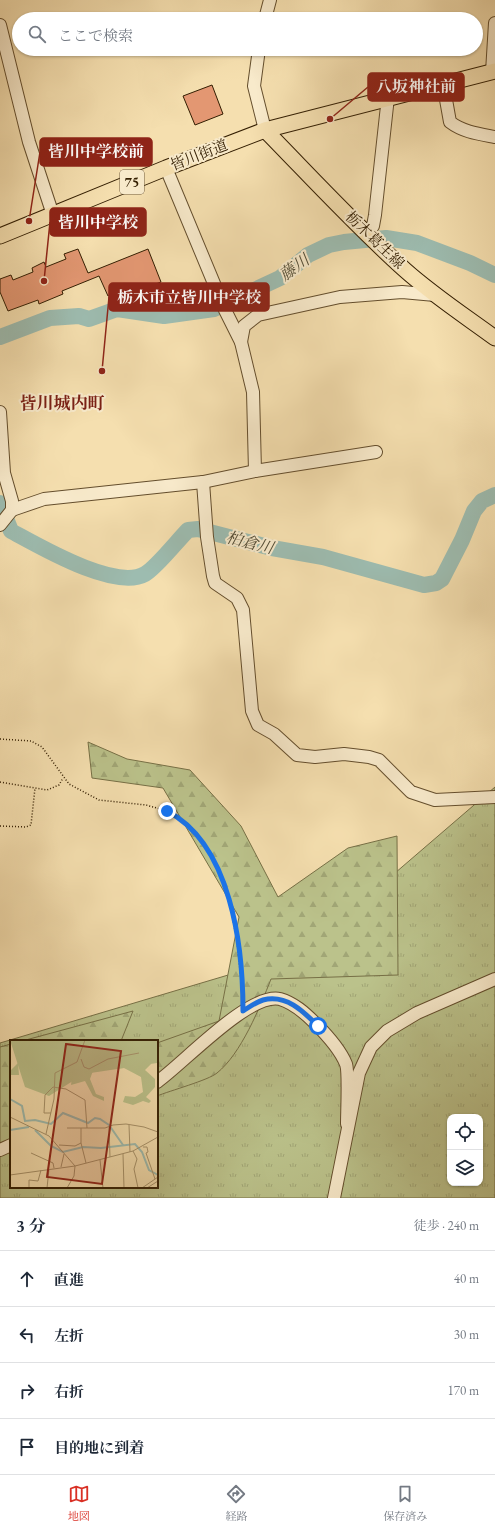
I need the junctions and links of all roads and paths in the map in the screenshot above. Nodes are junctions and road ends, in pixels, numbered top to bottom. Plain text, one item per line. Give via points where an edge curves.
1 (270, 0) edge
2 (267, 12) edge
3 (495, 23) edge
4 (0, 25) edge
5 (258, 56) edge
6 (493, 72) edge
7 (443, 83) junction
8 (388, 97) junction
9 (265, 130) junction
10 (495, 137) edge
11 (166, 168) junction
12 (53, 215) junction
13 (368, 233) junction
14 (0, 236) edge
15 (435, 295) junction
16 (495, 338) edge
17 (241, 342) junction
18 (0, 412) edge
19 (376, 452) dead end
20 (255, 471) junction
21 (203, 482) junction
22 (12, 510) junction
23 (0, 525) edge
24 (0, 739) edge
25 (64, 778) junction
26 (0, 782) edge
27 (35, 788) junction
28 (495, 797) edge
29 (0, 826) edge
30 (495, 979) edge
31 (243, 1011) junction
32 (158, 1081) edge
33 (347, 1124) junction
34 (10, 1145) edge
35 (0, 1150) edge
36 (334, 1198) edge

1 - 2 street
3 - 6 street
4 - 12 street via 29,142
5 - 9 street via 254,86
6 - 7 main road, 75
7 - 8 main road, 75
7 - 10 street via 450,122 472,133
8 - 9 main road, 75
8 - 13 street via 375,215 373,226
9 - 11 main road, 皆川街道 / 75
9 - 13 main road, 栃木葛生線
11 - 12 main road, 皆川街道 / 75
11 - 17 street via 223,306
12 - 14 main road, 皆川街道 / 75
13 - 15 main road, 栃木葛生線
15 - 16 main road, 栃木葛生線
15 - 17 street via 402,292 340,297 285,308 258,315 248,322 244,326
17 - 20 street via 253,392
18 - 22 street via 4,473
19 - 20 street
20 - 21 street
21 - 22 street via 44,499
21 - 28 street via 207,537 215,583 236,598 242,610 252,711 258,725 274,734 297,755 315,757 344,754 379,760 411,792 423,797 435,800
22 - 23 street
24 - 25 path via 31,741 42,747
25 - 27 path via 59,785 48,790
25 - 31 path via 69,784 99,800 146,805 167,811 180,818 200,839 217,865 231,909 243,986
26 - 27 path
27 - 29 path via 31,825
30 - 33 street via 417,1013 387,1031 371,1047 359,1073
31 - 32 street
31 - 33 street via 262,1000 279,999 304,1012 318,1026 346,1065
33 - 36 street
34 - 35 street

